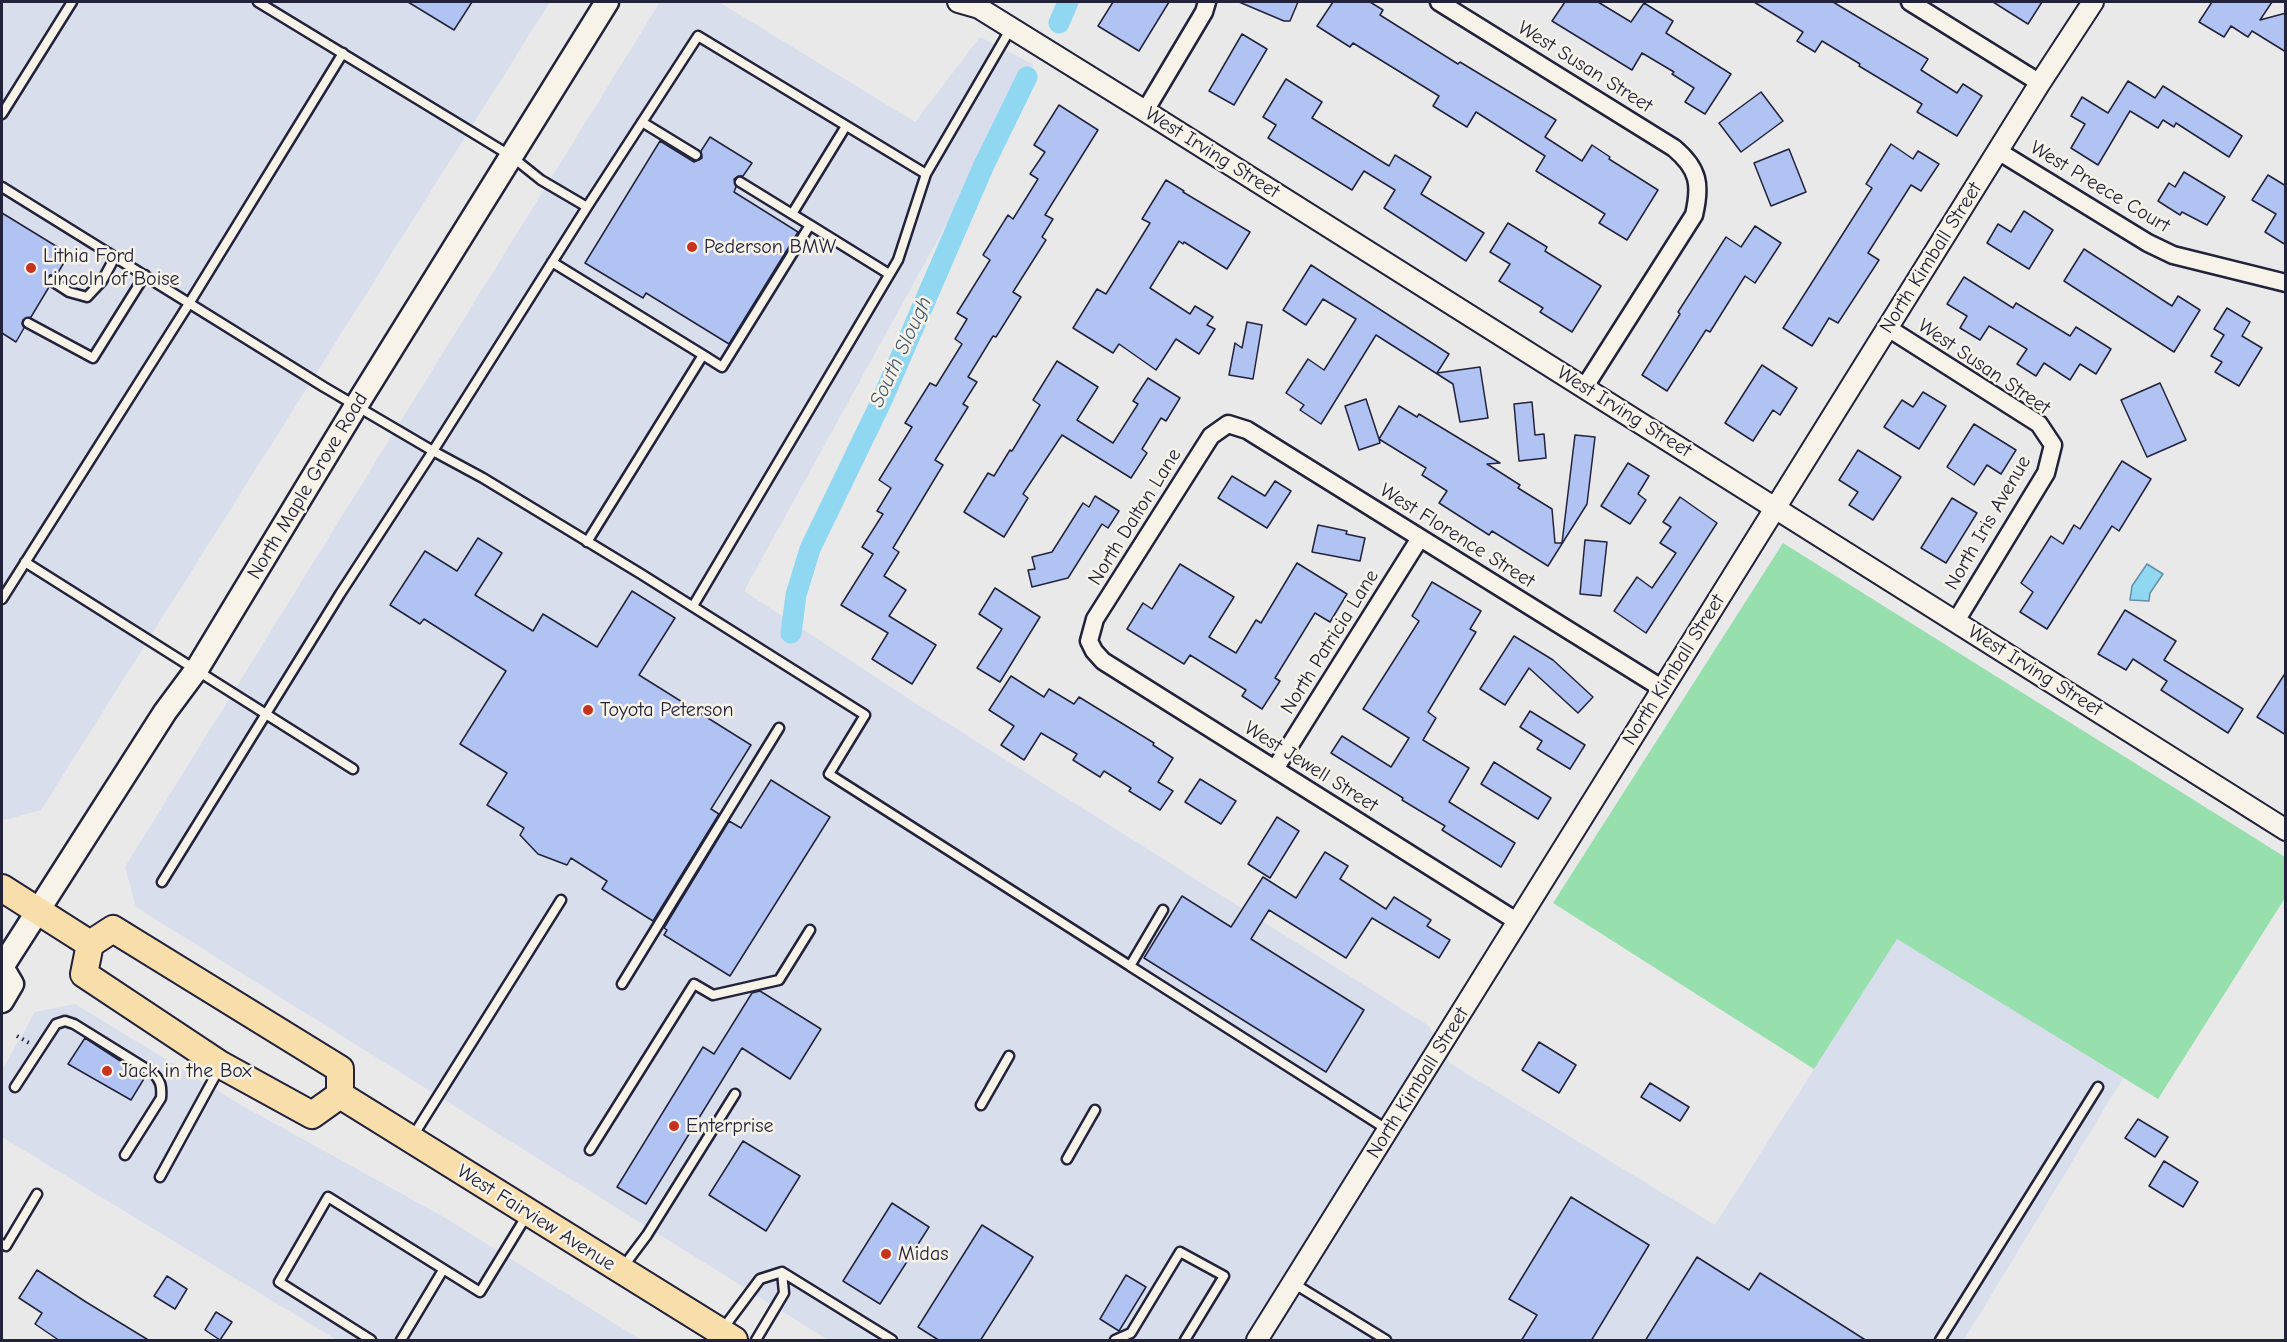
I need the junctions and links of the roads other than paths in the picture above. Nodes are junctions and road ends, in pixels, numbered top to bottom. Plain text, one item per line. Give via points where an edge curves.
1 (72, 2) edge
2 (258, 2) edge
3 (607, 2) edge
4 (958, 2) edge
5 (1207, 2) edge
6 (1440, 2) edge
7 (1910, 2) edge
8 (2093, 2) edge
9 (1011, 28) junction
10 (343, 53) junction
11 (2040, 83) junction
12 (1145, 111) junction
13 (2, 114) edge
14 (642, 122) junction
15 (846, 126) junction
16 (1998, 151) junction
17 (696, 155) dead end
18 (511, 156) junction
19 (926, 174) junction
20 (740, 182) dead end
21 (2, 187) edge
22 (587, 207) junction
23 (792, 214) junction
24 (810, 225) junction
25 (115, 257) junction
26 (552, 262) junction
27 (890, 274) junction
28 (146, 275) junction
29 (52, 281) dead end
30 (2286, 283) edge
31 (190, 302) junction
32 (28, 323) dead end
33 (1888, 328) junction
34 (703, 355) junction
35 (1584, 387) junction
36 (356, 406) junction
37 (1228, 424) joint
38 (2053, 445) joint
39 (433, 451) junction
40 (1775, 508) junction
41 (1420, 538) junction
42 (587, 542) junction
43 (25, 562) junction
44 (2, 599) edge
45 (693, 606) junction
46 (1956, 621) junction
47 (1089, 641) joint
48 (197, 669) junction
49 (1663, 689) junction
50 (266, 713) junction
51 (779, 728) dead end
52 (353, 769) dead end
53 (1275, 769) junction
54 (2286, 830) edge
55 (162, 882) dead end
56 (2, 888) edge
57 (561, 900) dead end
58 (37, 910) junction
59 (1163, 910) dead end
60 (1518, 922) junction
61 (810, 930) dead end
62 (90, 944) junction
63 (1130, 966) junction
64 (2, 967) edge
65 (622, 984) dead end
66 (2, 1001) edge
67 (1009, 1056) dead end
68 (221, 1065) junction
69 (15, 1087) dead end
70 (2098, 1087) dead end
71 (735, 1094) dead end
72 (340, 1095) junction
73 (981, 1105) dead end
74 (1095, 1110) dead end
75 (1388, 1130) junction
76 (410, 1140) junction
77 (590, 1150) dead end
78 (125, 1155) dead end
79 (1067, 1159) dead end
80 (160, 1177) dead end
81 (37, 1194) dead end
82 (529, 1212) junction
83 (2, 1244) edge
84 (443, 1270) junction
85 (621, 1270) junction
86 (782, 1272) junction
87 (1293, 1283) junction
88 (727, 1336) edge
89 (371, 1341) edge
90 (401, 1341) edge
91 (756, 1341) edge
92 (892, 1341) edge
93 (1114, 1341) edge
94 (1185, 1341) edge
95 (1257, 1341) edge
96 (1386, 1341) edge
97 (1940, 1341) edge

1 - 13 lane
2 - 10 lane
3 - 18 main road, North Maple Grove Road
4 - 9 street, West Irving Street via 979,8
5 - 12 street
6 - 35 street, West Susan Street via 1674,148 1688,159 1698,178 1694,216
7 - 11 street
8 - 11 street, North Kimball Street
9 - 12 street, West Irving Street
9 - 19 lane
10 - 18 lane
10 - 31 lane
11 - 16 street, North Kimball Street
12 - 35 street, West Irving Street
14 - 15 lane via 698,36
14 - 17 lane
14 - 22 lane
15 - 19 lane
15 - 23 lane
16 - 30 street, West Preece Court via 2173,255
16 - 33 street, North Kimball Street
18 - 22 lane via 541,180
18 - 36 main road, North Maple Grove Road
19 - 27 lane
20 - 23 lane
21 - 25 lane
22 - 26 lane
23 - 24 lane
24 - 27 lane
24 - 34 lane via 722,367
25 - 28 lane
25 - 29 lane via 102,281 87,297
26 - 34 lane
26 - 39 lane
27 - 45 lane
28 - 31 lane
28 - 32 lane via 93,358
31 - 36 lane
31 - 43 lane
33 - 38 street, West Susan Street via 2039,424
33 - 40 street, North Kimball Street
34 - 42 lane
35 - 40 street, West Irving Street
36 - 39 lane
36 - 48 main road, North Maple Grove Road
37 - 41 street, West Florence Street via 1247,430
37 - 47 street, North Dalton Lane via 1211,436 1095,619
38 - 46 street, North Iris Avenue via 2046,472
39 - 42 lane
39 - 50 lane
40 - 46 street, West Irving Street
40 - 49 street, North Kimball Street
41 - 49 street, West Florence Street
41 - 53 street, North Patricia Lane
42 - 45 lane
43 - 44 lane
43 - 48 lane
45 - 63 lane via 865,715 829,774
46 - 54 street, West Irving Street
47 - 53 street, West Jewell Street via 1103,661
48 - 50 lane
48 - 58 main road, North Maple Grove Road
49 - 60 street, North Kimball Street
50 - 52 lane
50 - 55 lane
51 - 65 lane
53 - 60 street, West Jewell Street
56 - 58 main road
57 - 76 lane
58 - 62 main road
58 - 64 main road, North Maple Grove Road
59 - 63 lane
60 - 75 street, North Kimball Street
61 - 77 lane via 779,980 713,995 694,984
62 - 68 main road via 84,974
62 - 72 main road via 113,929 123,935 340,1069
63 - 75 lane
64 - 66 main road, North Maple Grove Road via 12,984
67 - 73 lane
68 - 72 main road via 312,1115
68 - 80 lane
69 - 78 lane via 56,1024 74,1024 160,1080 161,1098
70 - 97 lane
71 - 85 lane
72 - 76 main road, West Fairview Avenue
74 - 79 lane
75 - 87 street, North Kimball Street
76 - 82 main road, West Fairview Avenue
81 - 83 lane via 6,1246
82 - 84 lane via 480,1292
82 - 85 main road, West Fairview Avenue
84 - 89 lane via 328,1197 279,1282
84 - 90 lane
85 - 88 main road, West Fairview Avenue
86 - 88 lane via 760,1279
86 - 91 lane via 784,1293
86 - 92 lane
87 - 95 street, North Kimball Street
87 - 96 lane
93 - 94 lane via 1131,1333 1180,1252 1224,1276

